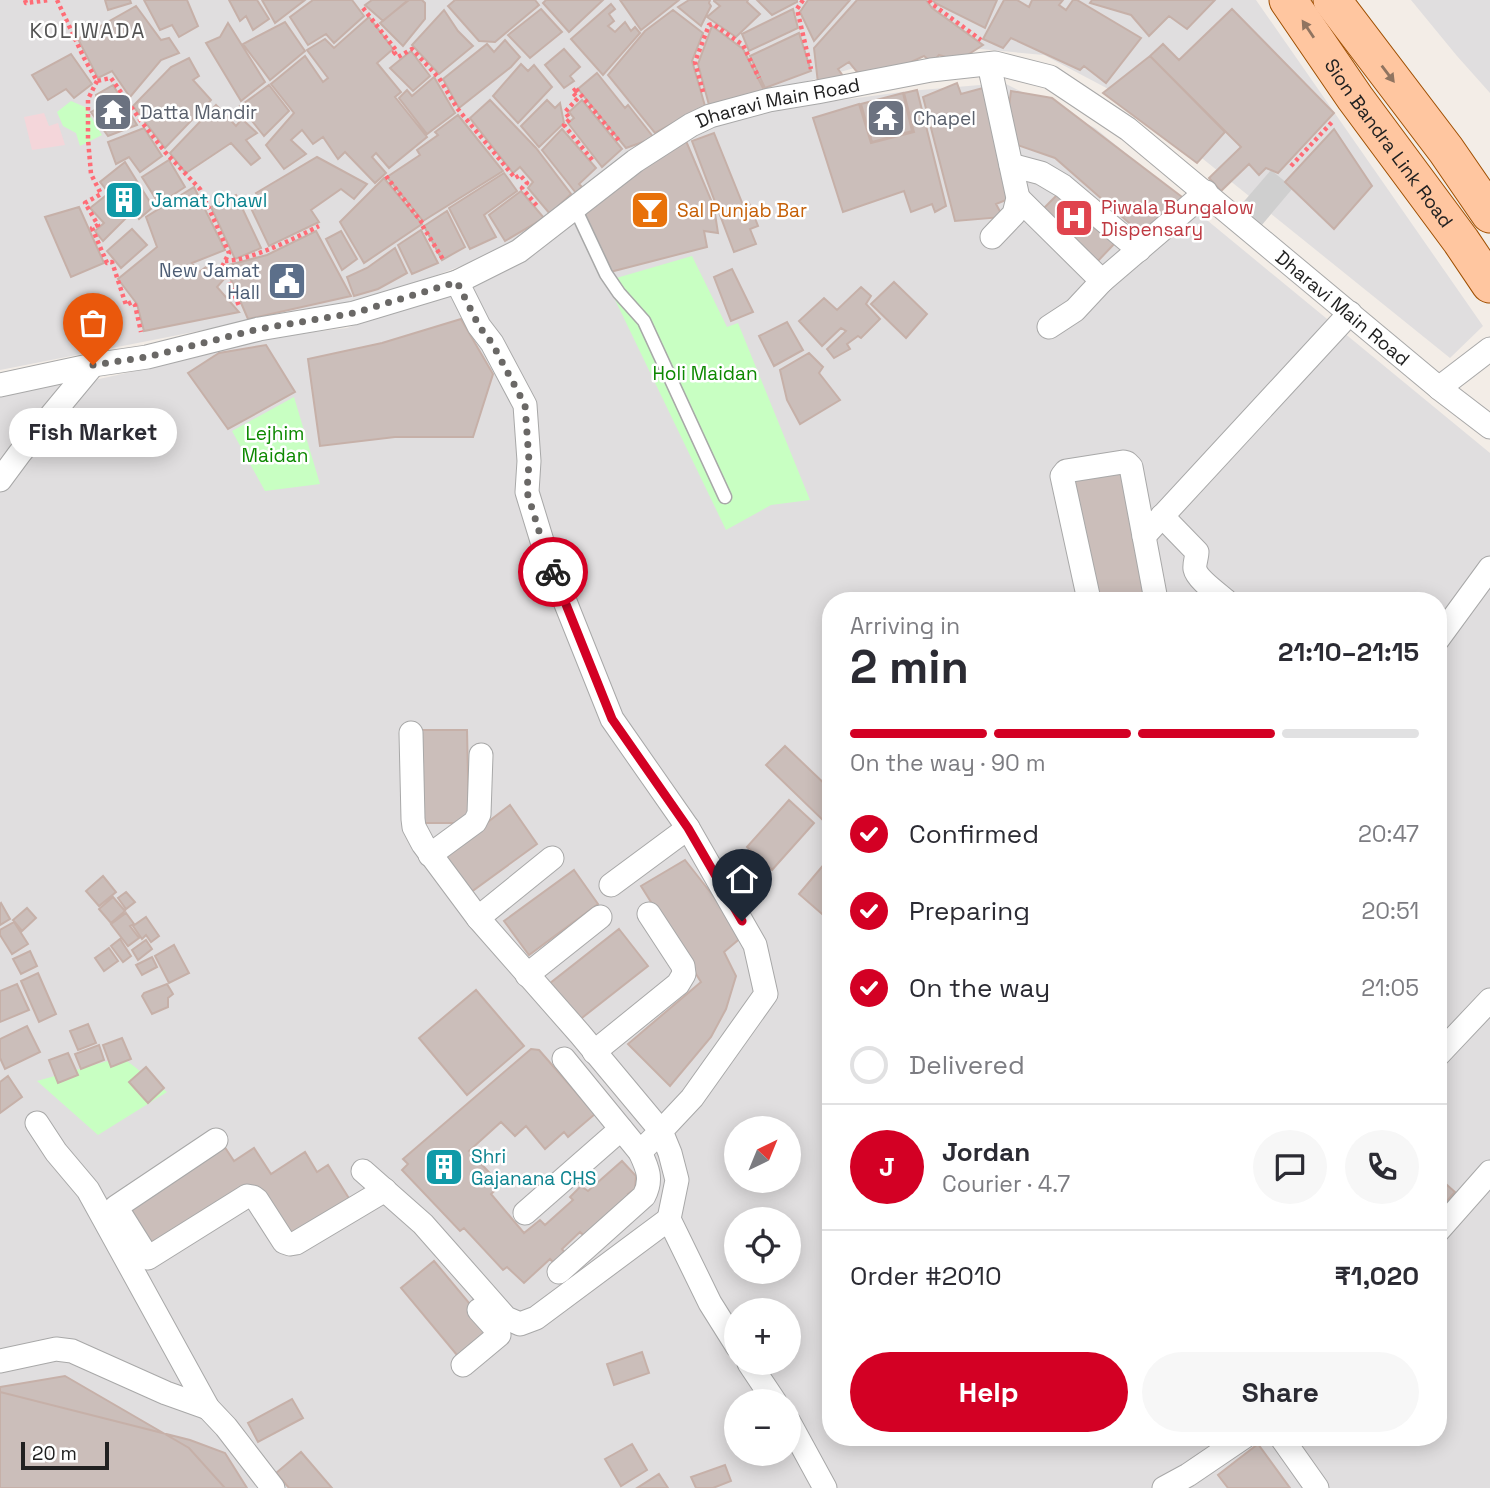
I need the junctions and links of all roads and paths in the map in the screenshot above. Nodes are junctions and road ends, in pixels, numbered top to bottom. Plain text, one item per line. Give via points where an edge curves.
1 (24, 0) edge
2 (49, 0) edge
3 (57, 0) edge
4 (803, 0) edge
5 (929, 0) edge
6 (1288, 0) edge
7 (1332, 0) edge
8 (363, 8) dead end
9 (992, 64) junction
10 (97, 81) junction
11 (817, 92) junction
12 (1354, 98) junction
13 (769, 100) junction
14 (710, 116) junction
15 (635, 161) junction
16 (1011, 165) junction
17 (1291, 166) dead end
18 (386, 176) dead end
19 (609, 181) junction
20 (1206, 192) junction
21 (1018, 198) junction
22 (575, 208) junction
23 (1490, 214) edge
24 (1490, 220) edge
25 (319, 226) dead end
26 (553, 226) junction
27 (992, 237) dead end
28 (1461, 241) junction
29 (1139, 250) junction
30 (225, 261) junction
31 (1102, 281) junction
32 (457, 282) junction
33 (1490, 285) edge
34 (1350, 313) junction
35 (1049, 327) dead end
36 (250, 331) junction
37 (1490, 349) edge
38 (147, 357) junction
39 (93, 365) junction
40 (0, 385) edge
41 (1439, 388) junction
42 (1490, 427) edge
43 (0, 480) edge
44 (726, 497) dead end
45 (1162, 516) junction
46 (1144, 536) junction
47 (1490, 568) edge
48 (1087, 592) edge
49 (1154, 592) edge
50 (1216, 592) edge
51 (1447, 627) edge
52 (411, 733) dead end
53 (481, 755) dead end
54 (688, 828) junction
55 (430, 855) junction
56 (552, 858) dead end
57 (611, 885) dead end
58 (649, 914) dead end
59 (600, 917) dead end
60 (478, 918) junction
61 (527, 975) junction
62 (1490, 1000) edge
63 (1447, 1045) edge
64 (594, 1052) junction
65 (564, 1059) dead end
66 (37, 1123) dead end
67 (621, 1129) junction
68 (662, 1131) junction
69 (216, 1140) dead end
70 (640, 1152) junction
71 (363, 1171) dead end
72 (1490, 1172) edge
73 (649, 1180) junction
74 (677, 1180) junction
75 (385, 1190) junction
76 (525, 1213) dead end
77 (669, 1219) junction
78 (1447, 1221) edge
79 (436, 1259) dead end
80 (559, 1272) dead end
81 (491, 1312) junction
82 (724, 1325) edge
83 (0, 1361) edge
84 (463, 1366) dead end
85 (208, 1408) junction
86 (801, 1444) edge
87 (1231, 1446) edge
88 (1287, 1446) edge
89 (273, 1488) edge
90 (825, 1488) edge
91 (1164, 1488) edge
92 (1317, 1488) edge

1 - 2 path
3 - 10 path
4 - 11 path via 797,9
5 - 9 path via 983,41
12 -> 6 main road, Sion Bandra Link Road
7 -> 23 main road, Sion Bandra Link Road
8 - 26 path via 398,57 412,49 439,78 457,108 515,178 520,175 527,183 522,188
9 - 11 street, Dharavi Main Road via 931,70
9 - 16 street
9 - 20 street, Dharavi Main Road via 1050,77 1128,129
10 - 30 path via 111,78 165,152 200,189 229,253
10 - 38 path via 88,99 88,139 91,174 100,194 85,203 99,225 92,228 107,263 112,262 126,304 135,305
11 - 13 street, Dharavi Main Road
12 - 17 path
12 - 28 main road, Sion Bandra Link Road
13 - 14 street, Dharavi Main Road
13 - 14 path via 743,46 709,25 695,62
14 - 15 street, Dharavi Main Road
15 - 19 street, Dharavi Main Road
15 - 19 path via 576,89 572,92 578,98 565,112 570,119 564,125
16 - 21 street
16 - 29 street via 1041,173 1063,186
18 - 32 path via 423,224
19 - 22 street, Dharavi Main Road
20 - 29 street
20 - 34 street, Dharavi Main Road
21 - 27 street via 1014,214
21 - 31 street
22 - 26 street, Dharavi Main Road
22 - 44 lane via 607,274 644,321
24 - 28 main road
25 - 30 path via 266,250
26 - 32 street, Dharavi Main Road via 519,251
28 - 33 main road, Sion Bandra Link Road
29 - 31 street
30 - 36 path via 222,267
31 - 35 street via 1075,310
32 - 36 street, Dharavi Main Road via 354,313
32 - 54 street via 525,405 530,503 612,719
34 - 41 street, Dharavi Main Road
34 - 45 street
36 - 38 street, Dharavi Main Road
37 - 41 street
38 - 39 street, Dharavi Main Road
39 - 40 street, Dharavi Main Road
39 - 43 street
41 - 42 street, Dharavi Main Road
45 - 46 street
45 - 50 street via 1197,552 1194,567
46 - 48 street via 1127,463 1066,471 1062,480
46 - 49 street
47 - 51 street
52 - 55 street via 414,827
53 - 55 street via 475,822
54 - 57 street
54 - 68 street via 755,945 766,994 692,1098
55 - 60 street
56 - 60 street
58 - 64 street via 684,974 678,984
59 - 61 street
60 - 61 street
61 - 64 street
62 - 63 street
64 - 68 street
65 - 67 street
66 - 85 street via 88,1190
67 - 70 street
67 - 76 street
68 - 70 street
68 - 74 street
69 - 75 street via 116,1207 148,1258 247,1196 257,1200 284,1242 290,1244
70 - 73 street
71 - 75 street
72 - 78 street
73 - 74 street
73 - 80 street via 644,1196
74 - 77 street
75 - 81 street via 423,1224
77 - 81 street via 537,1318 520,1324
77 - 82 street
79 - 81 street
81 - 84 street via 499,1335
83 - 85 street via 56,1349 72,1351
85 - 89 street
86 - 90 street
87 - 91 street
88 - 92 street

